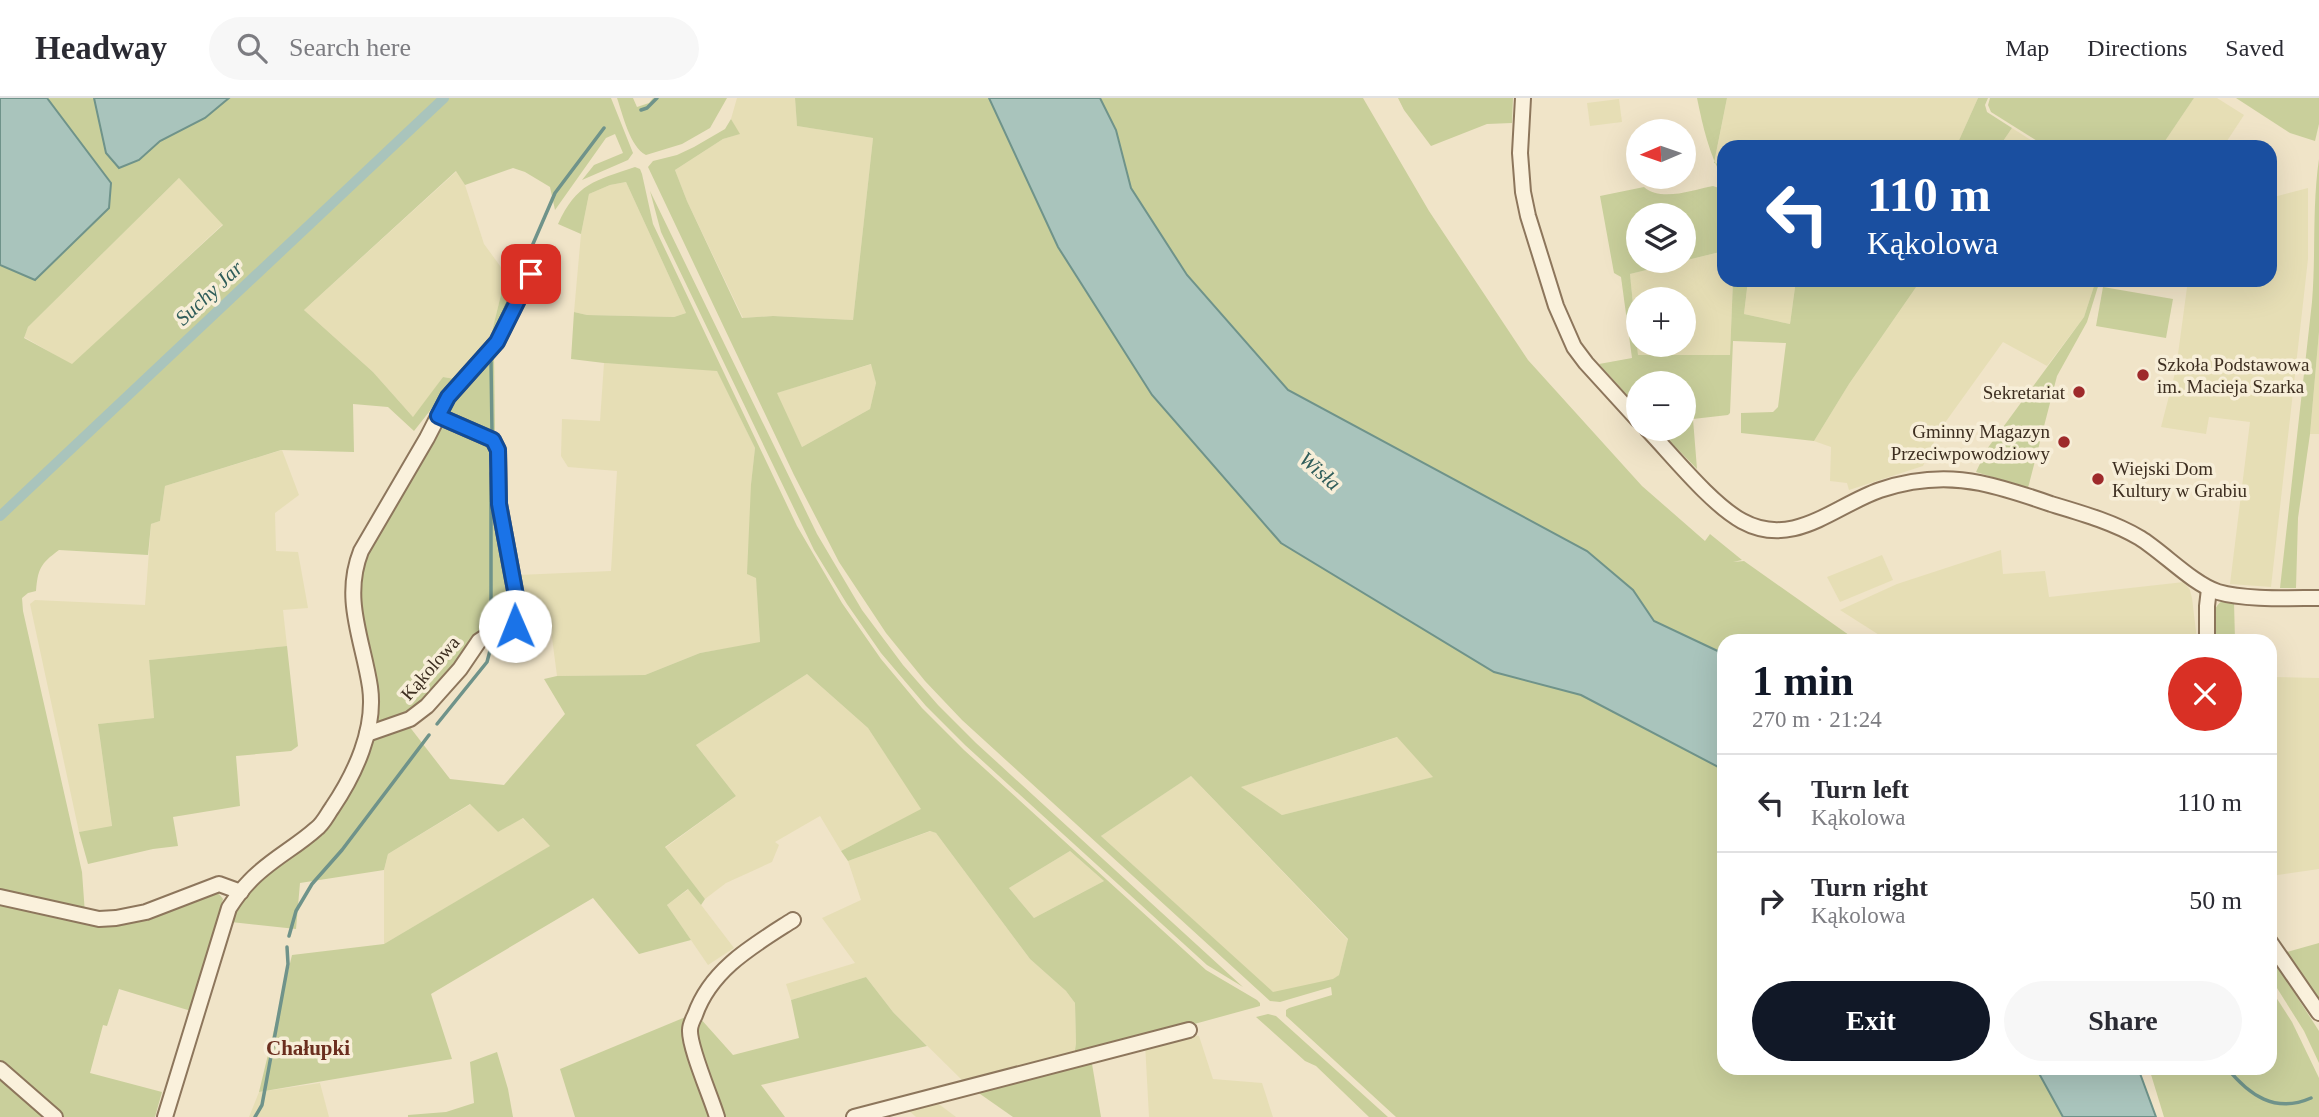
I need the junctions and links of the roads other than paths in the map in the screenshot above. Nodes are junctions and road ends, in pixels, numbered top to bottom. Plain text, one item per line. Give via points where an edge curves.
1 (1523, 98) edge
2 (531, 274) dead end
3 (1626, 407) edge
4 (438, 416) junction
5 (1659, 441) edge
6 (2209, 589) junction
7 (2319, 598) edge
8 (2207, 634) edge
9 (367, 734) junction
10 (241, 892) junction
11 (0, 897) edge
12 (793, 920) dead end
13 (2277, 952) edge
14 (2319, 1013) edge
15 (1189, 1030) dead end
16 (0, 1069) edge
17 (55, 1117) edge
18 (165, 1117) edge
19 (717, 1117) edge
20 (854, 1117) edge

1 - 3 street via 1523,192 1556,306 1574,347
2 - 4 street, Kąkolowa via 497,342 448,397
4 - 9 street, Kąkolowa via 354,569 352,596 370,688
4 - 9 street, Kąkolowa via 493,440 498,450 499,504 519,612 510,640 485,637 478,641 427,706 410,719
5 - 6 street via 1727,510 1757,527 1796,529 1879,491 1912,482 1966,481 2120,527
6 - 7 street via 2238,595
6 - 8 street
9 - 10 street, Kąkolowa via 344,790 318,828
10 - 11 street via 219,884 146,912 99,919
10 - 18 street, Kąkolowa via 229,908
12 - 19 street via 748,949 701,997 690,1028 691,1043
13 - 14 street
15 - 20 street
16 - 17 street

